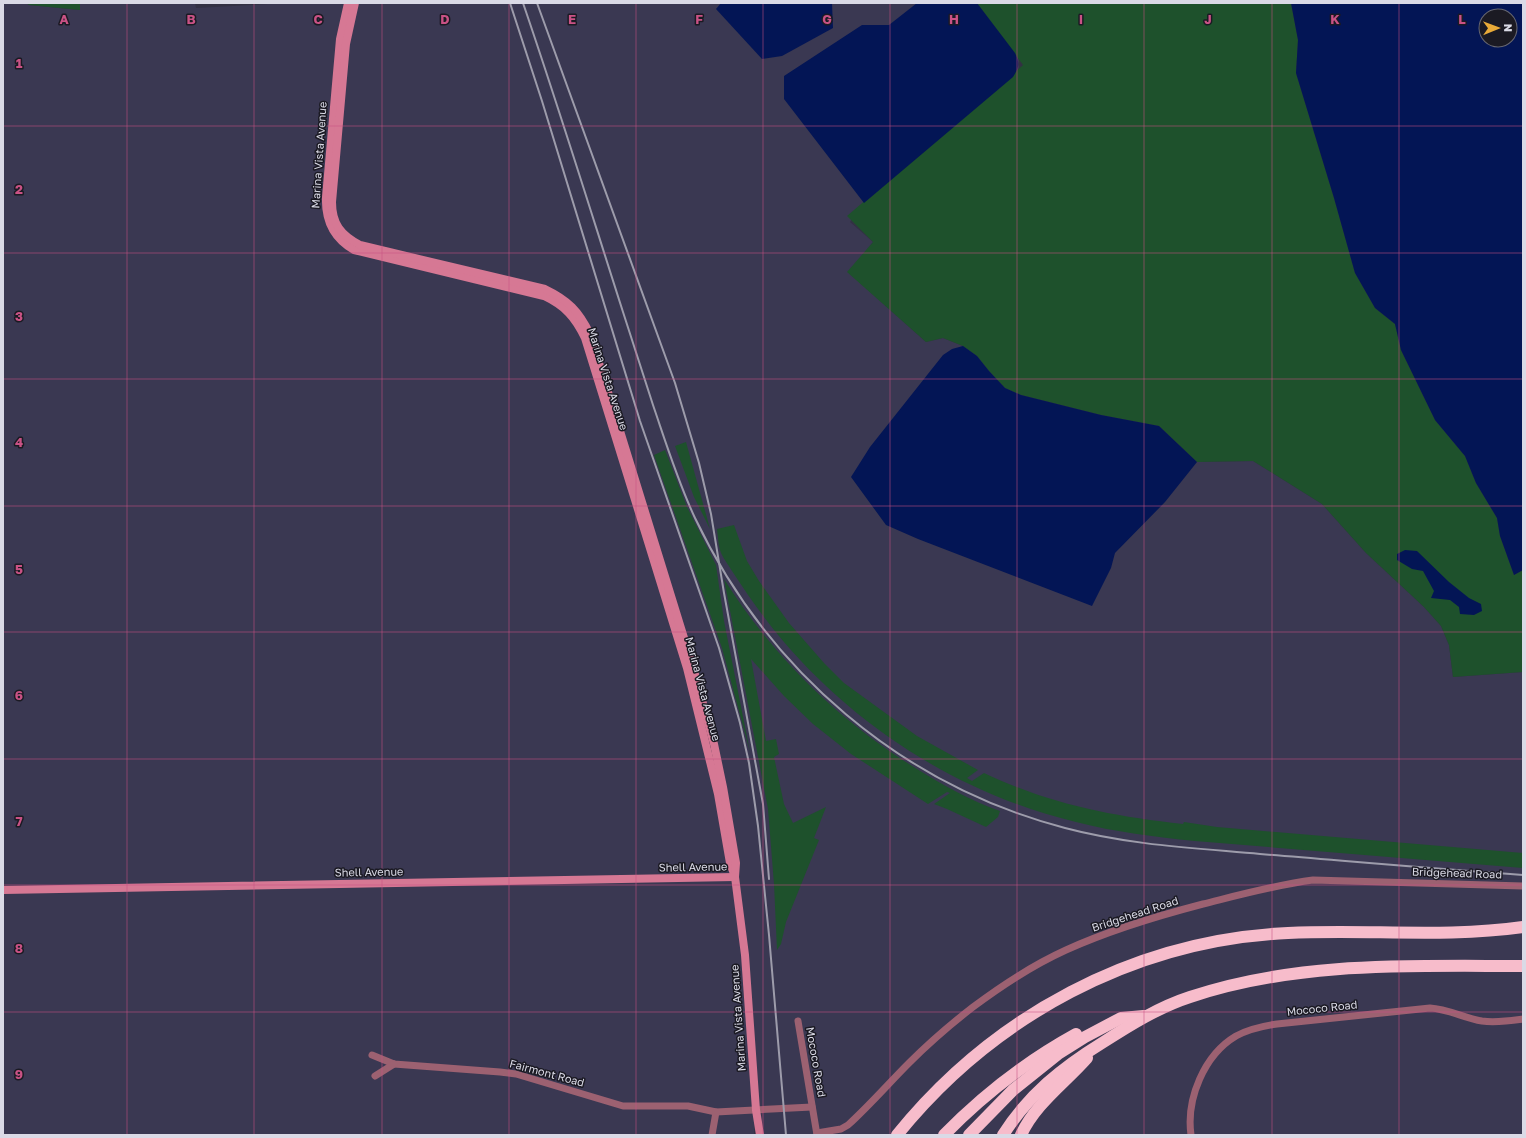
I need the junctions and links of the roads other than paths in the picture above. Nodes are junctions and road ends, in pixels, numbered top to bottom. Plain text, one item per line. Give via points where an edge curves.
1 (348, 3) edge
2 (355, 3) edge
3 (735, 877) junction
4 (1523, 886) edge
5 (3, 890) edge
6 (1523, 927) edge
7 (1523, 966) edge
8 (1147, 1016) junction
9 (1523, 1019) edge
10 (798, 1021) dead end
11 (1106, 1025) junction
12 (1098, 1045) junction
13 (372, 1055) dead end
14 (394, 1064) junction
15 (375, 1076) dead end
16 (812, 1107) junction
17 (756, 1110) junction
18 (716, 1112) junction
19 (1006, 1131) edge
20 (817, 1134) edge
21 (712, 1135) edge
22 (754, 1135) edge
23 (760, 1135) edge
24 (897, 1135) edge
25 (944, 1135) edge
26 (969, 1135) edge
27 (1020, 1135) edge
28 (1191, 1135) edge

1 - 3 main road, Marina Vista Avenue via 340,39 326,197 326,214 330,227 338,239 354,250 544,296 565,308 579,326 585,338 687,668 718,794 730,863
2 - 3 main road, Marina Vista Avenue via 346,44 332,202 336,223 345,236 360,245 545,289 567,301 584,322 590,334 701,695 714,744 731,830 736,862
3 - 5 main road, Shell Avenue
3 - 17 main road, Marina Vista Avenue via 745,955
4 - 20 street, Bridgehead Road via 1313,880 1234,896 1126,927 1065,950 1002,987 973,1007 928,1045 848,1125
6 - 24 highway via 1471,932 1272,934 1210,942 1148,959 1076,988 1010,1028 944,1082
7 - 8 highway via 1342,968 1299,972 1243,982 1188,997
8 - 11 highway via 1121,1018
8 - 12 highway
9 - 28 street, Mococo Road via 1494,1022 1430,1008 1256,1028 1227,1043 1201,1076 1192,1110
10 - 16 street, Mococo Road
11 - 25 highway via 1087,1028 1077,1033 1026,1065 987,1094
11 - 26 highway via 1035,1071 1003,1099
12 - 19 highway via 1045,1085 1025,1105
12 - 27 highway via 1039,1108
13 - 14 street, Fairmont Road
14 - 15 street
14 - 18 street, Fairmont Road via 516,1074 624,1106 688,1106
16 - 17 street, Mococo Road
16 - 20 street, Mococo Road
17 - 18 street, Fairmont Road
17 - 22 main road, Marina Vista Avenue
17 - 23 main road, Marina Vista Avenue
18 - 21 street
19 - 27 street

